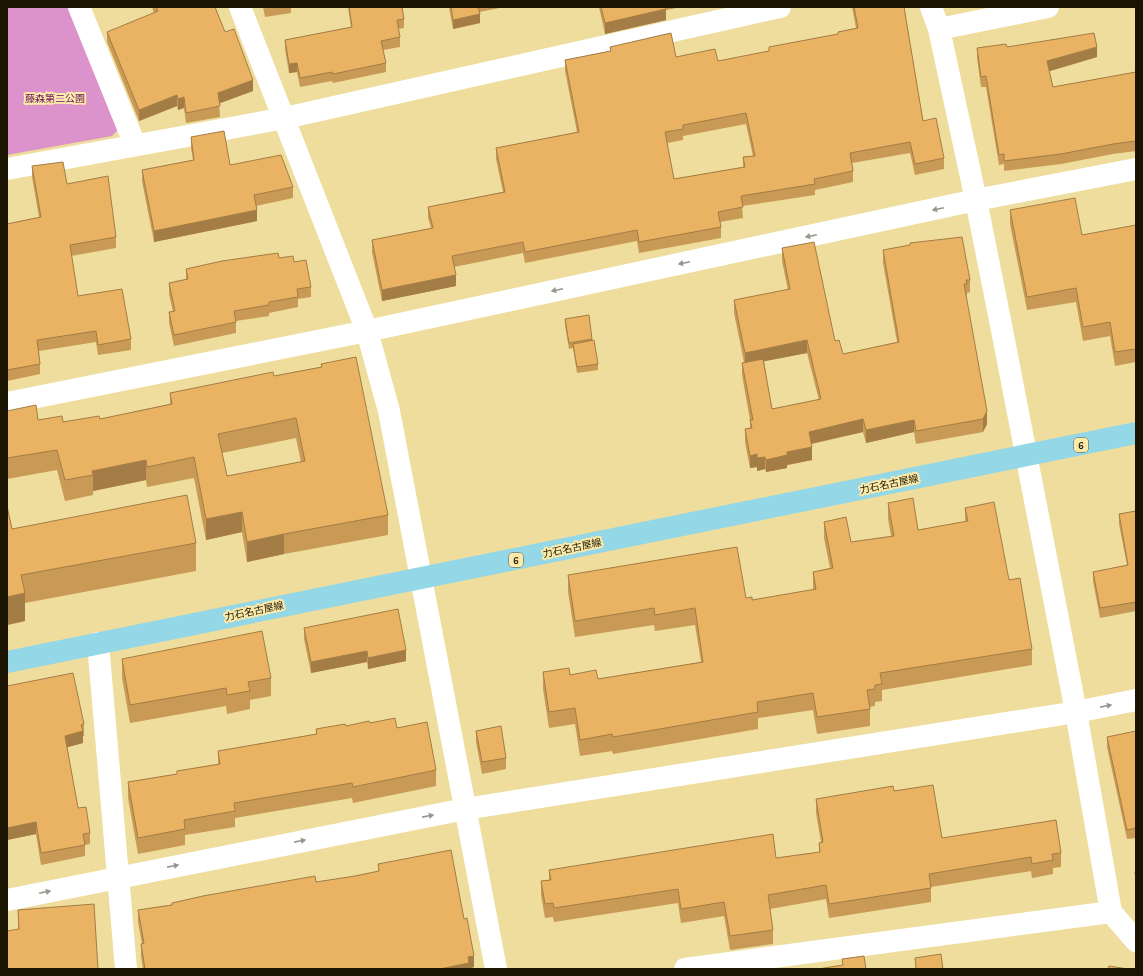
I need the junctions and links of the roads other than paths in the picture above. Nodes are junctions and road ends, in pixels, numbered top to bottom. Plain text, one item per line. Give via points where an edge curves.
1 (79, 7) edge
2 (240, 7) edge
3 (780, 7) edge
4 (931, 7) edge
5 (1048, 7) edge
6 (939, 30) junction
7 (285, 118) junction
8 (135, 145) junction
9 (7, 169) edge
10 (1136, 169) edge
11 (976, 200) junction
12 (366, 331) junction
13 (7, 403) edge
14 (1136, 433) edge
15 (1025, 456) junction
16 (421, 577) junction
17 (98, 643) junction
18 (7, 662) edge
19 (1136, 700) edge
20 (1076, 712) junction
21 (465, 809) junction
22 (118, 877) junction
23 (7, 900) edge
24 (1111, 912) junction
25 (1136, 941) edge
26 (126, 969) edge
27 (496, 969) edge
28 (685, 969) edge

1 - 8 street
2 - 7 street
3 - 7 street
4 - 6 street
5 - 6 street
6 - 11 street
7 - 8 street
7 - 12 street
8 - 9 street
10 - 11 street
11 -> 12 street
11 - 15 street
12 - 13 street
12 - 16 street via 389,411
14 - 15 main road, 力石名古屋線 / 6
15 - 16 main road, 力石名古屋線 / 6
15 - 20 street
16 - 17 main road, 力石名古屋線 / 6
16 - 21 street
17 - 18 main road, 力石名古屋線 / 6
17 - 22 street
20 -> 19 street
20 - 21 street
20 - 24 street
22 -> 21 street
21 - 27 street
23 -> 22 street
22 - 26 street
24 - 25 street
24 - 28 street

